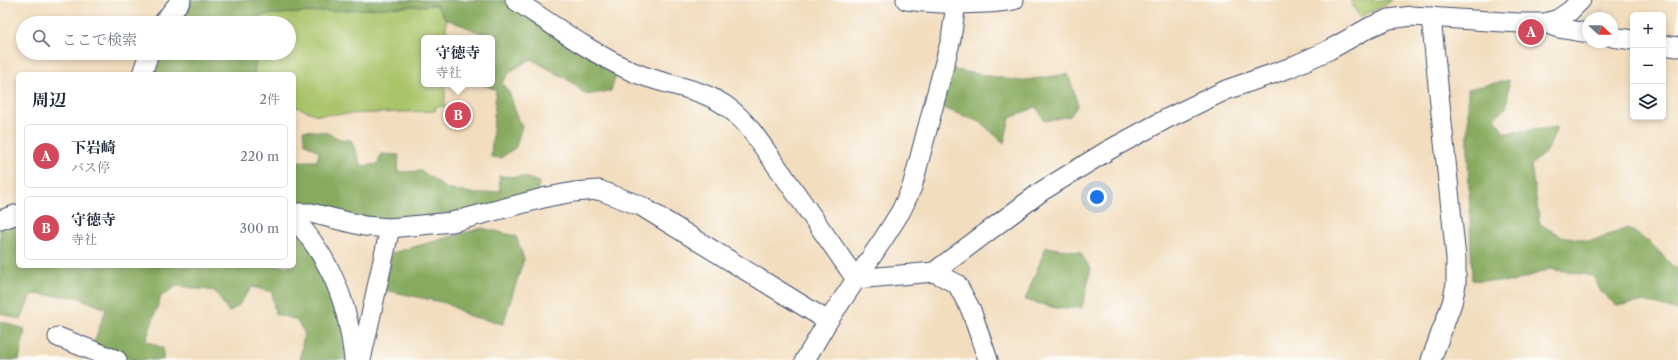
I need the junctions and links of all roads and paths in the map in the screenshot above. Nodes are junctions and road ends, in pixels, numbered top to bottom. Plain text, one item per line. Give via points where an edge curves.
1 (181, 0) edge
2 (515, 0) edge
3 (906, 0) edge
4 (1014, 0) edge
5 (1580, 0) edge
6 (956, 4) junction
7 (1412, 8) edge
8 (168, 16) edge
9 (1432, 17) junction
10 (1545, 23) junction
11 (1582, 32) edge
12 (1618, 38) edge
13 (1630, 40) edge
14 (1666, 45) edge
15 (1678, 47) edge
16 (147, 60) edge
17 (143, 72) edge
18 (296, 213) edge
19 (16, 215) edge
20 (0, 220) edge
21 (296, 221) edge
22 (390, 228) junction
23 (934, 272) junction
24 (856, 279) junction
25 (828, 321) junction
26 (58, 337) dead end
27 (117, 360) edge
28 (354, 360) edge
29 (361, 360) edge
30 (805, 360) edge
31 (988, 360) edge
32 (1431, 360) edge

1 - 8 street
2 - 24 street via 589,49 615,63 650,79 692,89 730,108 752,132
3 - 6 street
4 - 6 street
5 - 10 street via 1558,19
6 - 24 street via 951,39 912,187 897,218
7 - 9 street
7 - 23 street via 1289,68 1226,90 1107,151 1042,191
9 - 10 street
9 - 32 street via 1456,258 1456,284 1452,303
10 - 11 street
12 - 13 street
14 - 15 street
16 - 17 street
18 - 22 street via 311,213 364,226
19 - 20 street
21 - 28 street via 327,260 337,283 352,338
22 - 25 street via 452,222 547,197 599,190 641,206
22 - 29 street
23 - 24 street
23 - 31 street via 957,284 970,310
24 - 25 street
25 - 30 street
26 - 27 street

